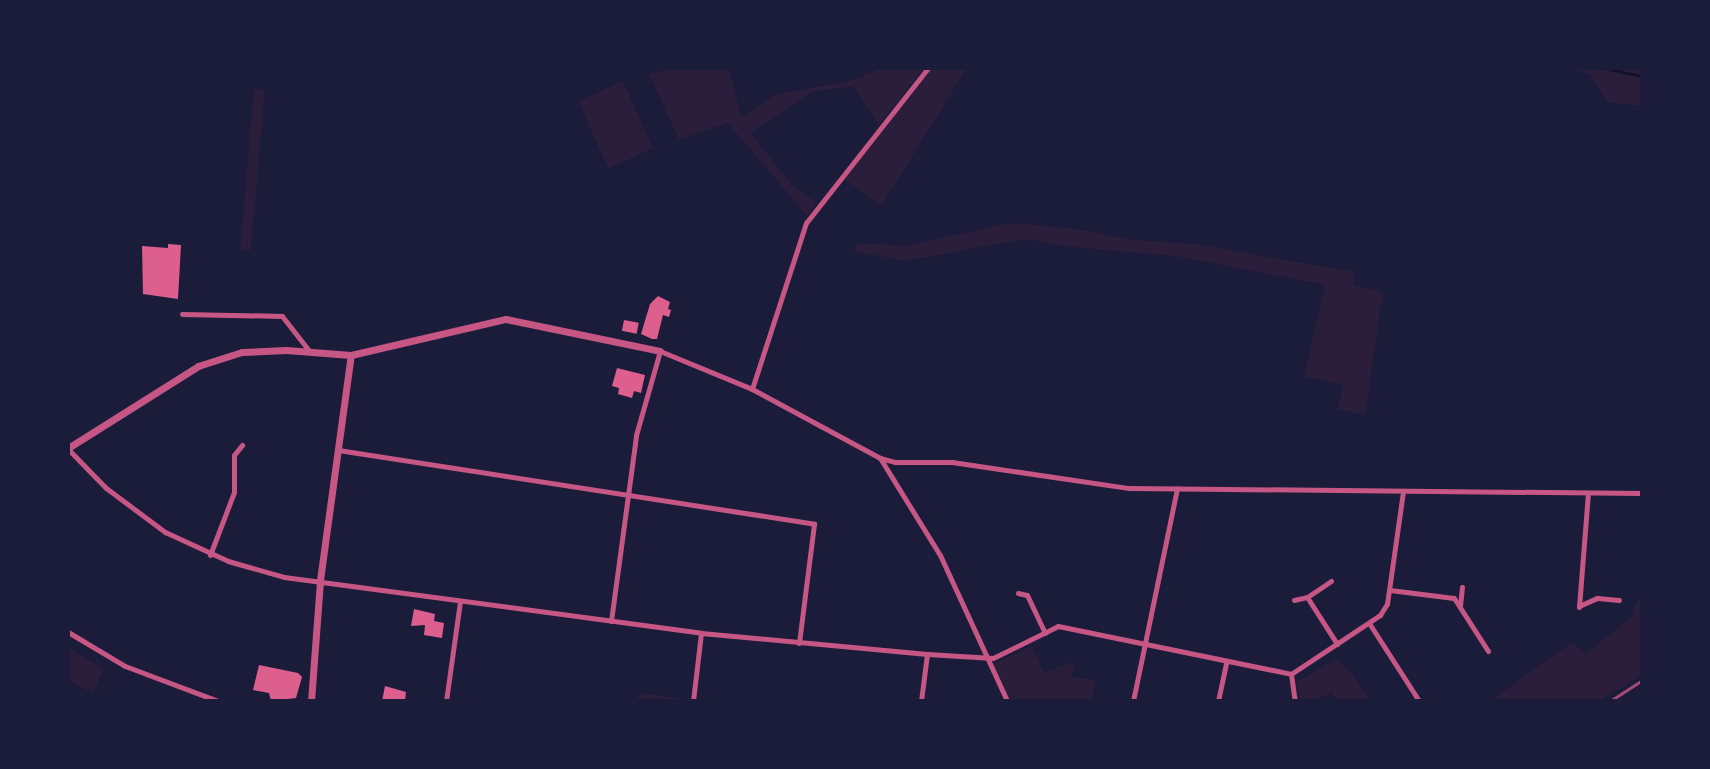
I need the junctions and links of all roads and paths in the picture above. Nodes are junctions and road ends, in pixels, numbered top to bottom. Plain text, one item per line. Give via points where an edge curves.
1 (928, 68) edge
2 (182, 314) dead end
3 (660, 351) junction
4 (310, 352) junction
5 (351, 355) junction
6 (752, 389) junction
7 (242, 445) dead end
8 (68, 449) edge
9 (338, 450) junction
10 (880, 458) junction
11 (1177, 489) junction
12 (1403, 491) junction
13 (1588, 493) junction
14 (1642, 493) edge
15 (628, 495) junction
16 (210, 555) junction
17 (320, 580) junction
18 (1331, 581) dead end
19 (1462, 587) dead end
20 (1390, 590) junction
21 (1018, 593) dead end
22 (1307, 597) junction
23 (1294, 600) dead end
24 (1619, 600) dead end
25 (460, 601) junction
26 (1460, 607) junction
27 (611, 621) junction
28 (1369, 623) junction
29 (68, 632) edge
30 (701, 633) junction
31 (1045, 633) junction
32 (799, 643) junction
33 (1337, 644) junction
34 (1145, 645) junction
35 (1488, 651) dead end
36 (927, 654) junction
37 (988, 658) junction
38 (1226, 662) junction
39 (1291, 674) junction
40 (218, 701) edge
41 (311, 701) edge
42 (446, 701) edge
43 (693, 701) edge
44 (921, 701) edge
45 (1007, 701) edge
46 (1133, 701) edge
47 (1218, 701) edge
48 (1295, 701) edge
49 (1419, 701) edge

1 - 6 street via 806,223
2 - 4 street via 282,316
3 - 5 street via 506,319
3 - 6 street
3 - 15 street via 636,435
4 - 5 street
4 - 8 street via 264,350 220,357
5 - 9 street
6 - 10 street
7 - 16 street via 234,455 234,492
8 - 16 street via 140,515
9 - 15 street
9 - 17 street
10 - 11 street via 952,462 1090,485
10 - 37 street via 940,555
11 - 12 street
11 - 34 street
12 - 13 street
12 - 20 street
13 - 14 street
13 - 24 street via 1579,607 1597,598
15 - 27 street
15 - 32 street via 814,524
16 - 17 street via 284,577
17 - 25 street
17 - 41 street
18 - 22 street
19 - 26 street
20 - 26 street via 1454,598
20 - 28 street via 1380,615
21 - 31 street via 1027,595
22 - 23 street
22 - 33 street
25 - 27 street
25 - 42 street
26 - 35 street
27 - 30 street
28 - 33 street
28 - 49 street
29 - 40 street via 125,666
30 - 32 street
30 - 43 street
31 - 34 street via 1058,626
31 - 37 street
32 - 36 street
33 - 39 street
34 - 38 street
34 - 46 street
36 - 37 street
36 - 44 street
37 - 45 street
38 - 39 street
38 - 47 street
39 - 48 street

